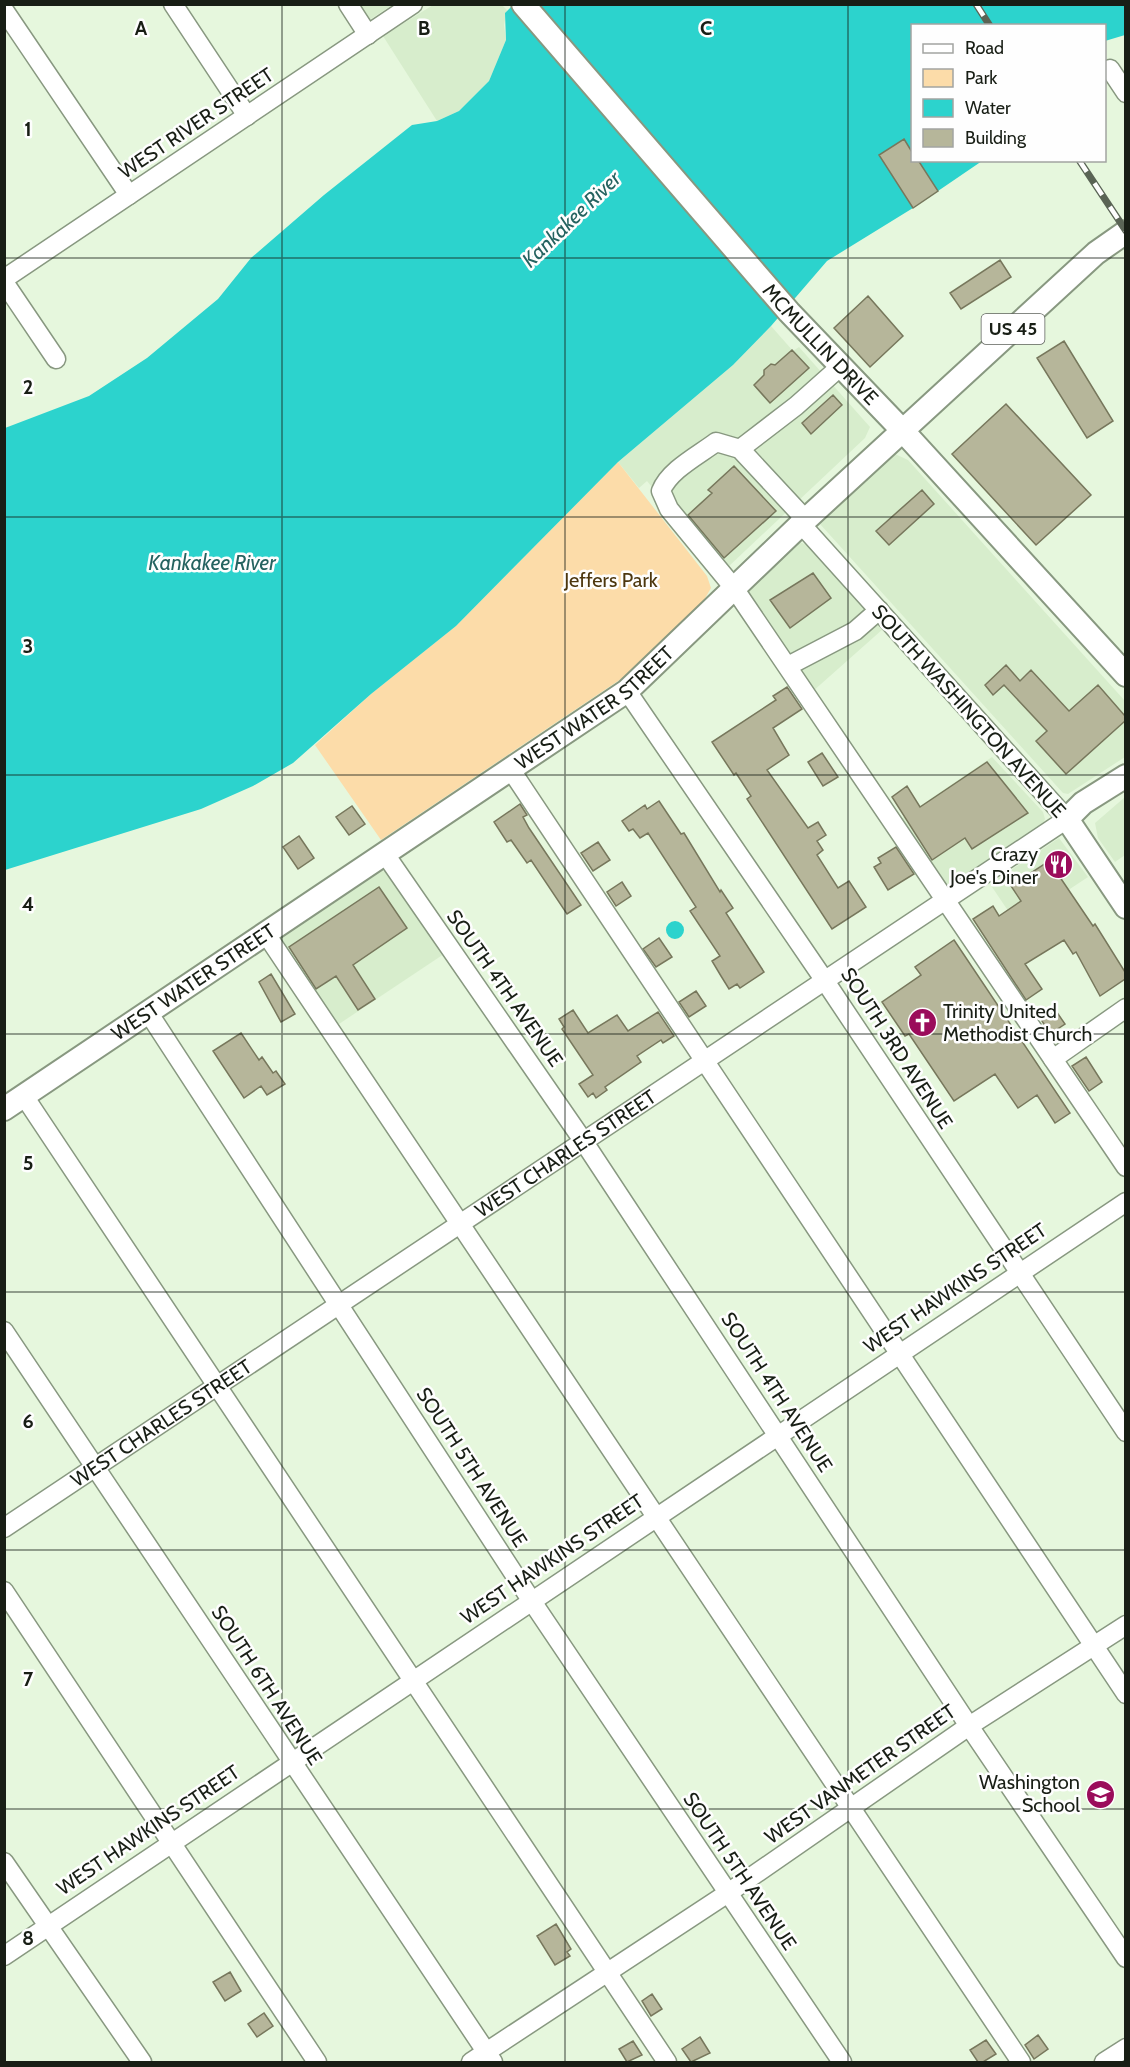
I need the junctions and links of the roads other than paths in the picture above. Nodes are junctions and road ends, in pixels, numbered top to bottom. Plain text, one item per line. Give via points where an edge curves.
1 (173, 4) edge
2 (348, 4) edge
3 (413, 4) edge
4 (523, 4) edge
5 (4, 10) edge
6 (368, 35) junction
7 (1110, 69) dead end
8 (1125, 93) edge
9 (247, 116) junction
10 (129, 195) junction
11 (1125, 232) edge
12 (4, 280) edge
13 (56, 359) dead end
14 (841, 366) junction
15 (902, 430) junction
16 (740, 449) junction
17 (803, 522) junction
18 (734, 588) junction
19 (879, 610) junction
20 (788, 666) junction
21 (1123, 668) edge
22 (627, 691) junction
23 (510, 770) junction
24 (1125, 776) edge
25 (1067, 819) junction
26 (385, 854) junction
27 (946, 900) junction
28 (1125, 907) edge
29 (266, 934) junction
30 (825, 981) junction
31 (1125, 1008) edge
32 (148, 1012) junction
33 (1053, 1059) junction
34 (705, 1061) junction
35 (24, 1096) junction
36 (4, 1109) edge
37 (584, 1142) junction
38 (1125, 1167) edge
39 (1125, 1202) edge
40 (460, 1225) junction
41 (1018, 1273) junction
42 (341, 1304) junction
43 (4, 1331) edge
44 (899, 1353) junction
45 (217, 1386) junction
46 (1125, 1432) edge
47 (778, 1434) junction
48 (97, 1467) junction
49 (655, 1516) junction
50 (4, 1528) edge
51 (4, 1591) edge
52 (531, 1600) junction
53 (1125, 1625) edge
54 (1094, 1646) junction
55 (412, 1680) junction
56 (1125, 1694) edge
57 (969, 1726) junction
58 (290, 1761) junction
59 (850, 1808) junction
60 (171, 1842) junction
61 (4, 1862) edge
62 (728, 1893) junction
63 (47, 1926) junction
64 (4, 1956) edge
65 (1125, 1958) edge
66 (607, 1972) junction
67 (1125, 2048) edge
68 (483, 2059) edge
69 (141, 2062) edge
70 (317, 2062) edge
71 (667, 2062) edge
72 (842, 2062) edge
73 (1021, 2062) edge
74 (1104, 2062) edge

1 - 9 street
2 - 6 street
3 - 6 street, WEST RIVER STREET
4 - 14 main road, MCMULLIN DRIVE via 789,312
5 - 10 street
6 - 9 street, WEST RIVER STREET
7 - 8 street
9 - 10 street, WEST RIVER STREET
10 - 12 street, WEST RIVER STREET
11 - 15 main road, WEST WATER STREET / US 45 via 1096,253
12 - 13 street
14 - 15 main road, MCMULLIN DRIVE
14 - 16 street
15 - 17 main road, WEST WATER STREET
15 - 21 main road, MCMULLIN DRIVE
16 - 17 street, SOUTH WASHINGTON AVENUE
16 - 18 street via 716,442 664,483 661,491 669,509
17 - 18 main road, WEST WATER STREET
17 - 19 street, SOUTH WASHINGTON AVENUE
18 - 20 street
18 - 22 main road, WEST WATER STREET
19 - 20 street via 855,631
19 - 25 street, SOUTH WASHINGTON AVENUE
20 - 27 street
22 - 23 main road, WEST WATER STREET
22 - 30 street, SOUTH 3RD AVENUE
23 - 26 main road, WEST WATER STREET
23 - 34 street
24 - 25 main road, WEST CHARLES STREET via 1083,803
25 - 27 street, WEST CHARLES STREET
25 - 28 main road, SOUTH WASHINGTON AVENUE
26 - 29 main road, WEST WATER STREET
26 - 37 street, SOUTH 4TH AVENUE
27 - 30 street, WEST CHARLES STREET
27 - 33 street
29 - 32 main road, WEST WATER STREET
29 - 40 street
30 - 34 street, WEST CHARLES STREET
30 - 41 street, SOUTH 3RD AVENUE
31 - 33 street
32 - 35 main road, WEST WATER STREET
32 - 42 street, SOUTH 5TH AVENUE
33 - 38 street
34 - 37 street, WEST CHARLES STREET
34 - 44 street
35 - 36 main road, WEST WATER STREET
35 - 45 street
37 - 40 street, WEST CHARLES STREET
37 - 47 street, SOUTH 4TH AVENUE
39 - 41 street, WEST HAWKINS STREET
40 - 42 street, WEST CHARLES STREET
40 - 49 street
41 - 44 street, WEST HAWKINS STREET
41 - 46 street, SOUTH 3RD AVENUE
42 - 45 street, WEST CHARLES STREET
42 - 52 street, SOUTH 5TH AVENUE
43 - 48 street, SOUTH 6TH AVENUE
44 - 47 street, WEST HAWKINS STREET
44 - 54 street
45 - 48 street, WEST CHARLES STREET
45 - 55 street
47 - 49 street, WEST HAWKINS STREET
47 - 57 street, SOUTH 4TH AVENUE
48 - 50 street, WEST CHARLES STREET
48 - 58 street, SOUTH 6TH AVENUE
49 - 52 street, WEST HAWKINS STREET
49 - 59 street
51 - 60 street
52 - 55 street, WEST HAWKINS STREET
52 - 62 street, SOUTH 5TH AVENUE
53 - 54 street, WEST VANMETER STREET
54 - 56 street
54 - 57 street, WEST VANMETER STREET
55 - 58 street, WEST HAWKINS STREET
55 - 66 street
57 - 59 street, WEST VANMETER STREET
57 - 65 street, SOUTH 4TH AVENUE
58 - 60 street, WEST HAWKINS STREET
58 - 68 street, SOUTH 6TH AVENUE
59 - 62 street, WEST VANMETER STREET
59 - 73 street
60 - 63 street, WEST HAWKINS STREET
60 - 70 street
61 - 63 street
62 - 66 street, WEST VANMETER STREET
62 - 72 street, SOUTH 5TH AVENUE
63 - 64 street, WEST HAWKINS STREET
63 - 69 street
66 - 68 street, WEST VANMETER STREET
66 - 71 street
67 - 74 street

